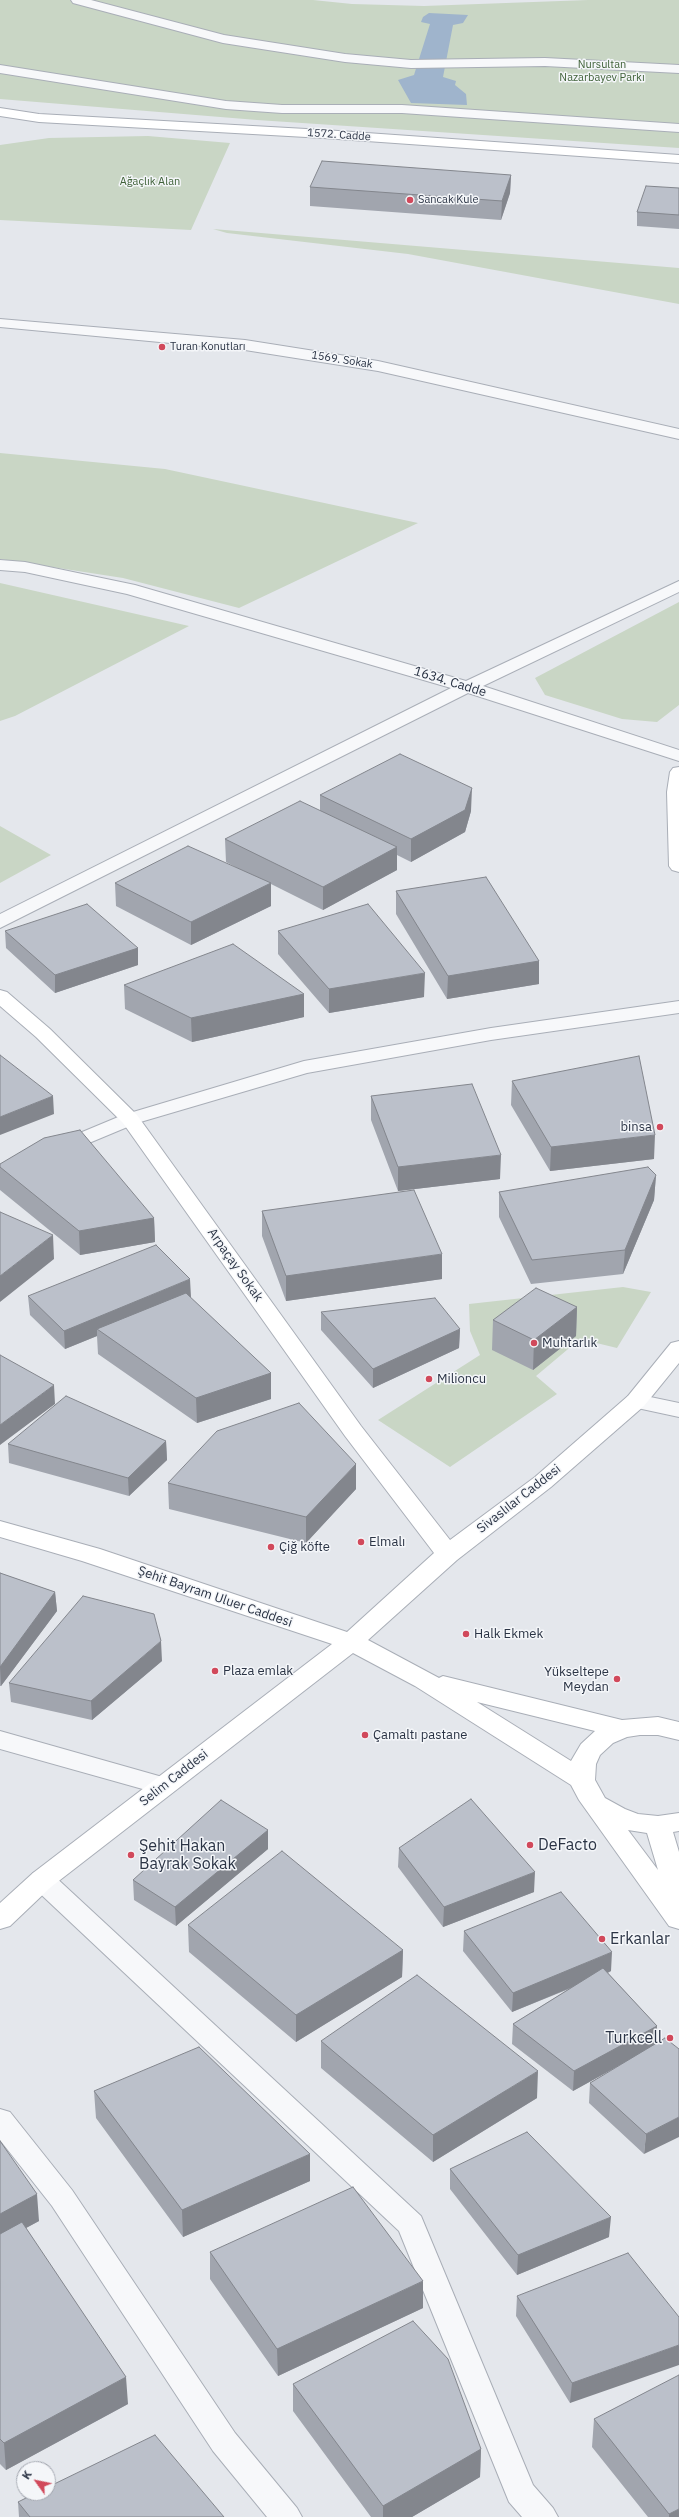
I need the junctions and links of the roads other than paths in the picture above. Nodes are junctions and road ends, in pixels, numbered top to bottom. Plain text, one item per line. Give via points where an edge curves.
1 (78, 0) edge
2 (0, 69) edge
3 (679, 69) edge
4 (0, 112) edge
5 (39, 118) junction
6 (0, 127) edge
7 (679, 128) edge
8 (679, 159) edge
9 (0, 323) edge
10 (679, 434) edge
11 (0, 565) edge
12 (679, 586) edge
13 (468, 686) junction
14 (679, 756) edge
15 (679, 772) edge
16 (679, 866) edge
17 (0, 922) edge
18 (0, 996) edge
19 (679, 1007) edge
20 (130, 1119) junction
21 (43, 1156) edge
22 (679, 1348) edge
23 (636, 1401) junction
24 (679, 1410) edge
25 (0, 1529) edge
26 (448, 1554) junction
27 (351, 1642) junction
28 (424, 1680) junction
29 (678, 1729) edge
30 (622, 1730) junction
31 (0, 1740) edge
32 (164, 1786) junction
33 (585, 1787) junction
34 (668, 1824) edge
35 (42, 1880) junction
36 (679, 1897) edge
37 (0, 1918) edge
38 (679, 1919) edge
39 (0, 2120) edge
40 (286, 2517) edge
41 (542, 2517) edge

1 - 3 street via 246,44 411,64 545,62
2 - 7 street via 226,105 282,109 402,109
4 - 5 main road, 1572. Cadde
5 - 6 main road
5 - 8 main road, 1572. Cadde via 324,134
9 - 10 street, 1569. Sokak via 245,345 378,366
11 - 13 street, 1634. Cadde via 25,567 129,589
12 - 13 street
13 - 14 street, 1634. Cadde
13 - 17 street
15 - 16 main road via 676,792
18 - 20 main road, Arpaçay Sokak via 44,1033
19 - 20 street via 491,1034 304,1067
20 - 21 street
20 - 26 main road, Arpaçay Sokak via 353,1431
22 - 23 main road, Sivaslılar Caddesi
23 - 24 street
23 - 26 main road, Sivaslılar Caddesi via 543,1482
25 - 27 main road, Şehit Bayram Uluer Caddesi via 91,1555
26 - 27 main road, Sivaslılar Caddesi
27 - 28 main road, Şehit Bayram Uluer Caddesi
27 - 32 main road, Selim Caddesi
28 - 30 main road
28 - 33 main road
29 - 30 main road via 658,1726
30 - 33 main road via 604,1737 590,1750 583,1764
31 - 32 street
32 - 35 main road, Selim Caddesi
33 - 34 main road via 600,1806 616,1816 636,1823
33 - 38 main road
34 - 36 main road
35 - 37 main road, Selim Caddesi
35 - 41 street via 411,2224 520,2493
39 - 40 street via 62,2198 224,2442

